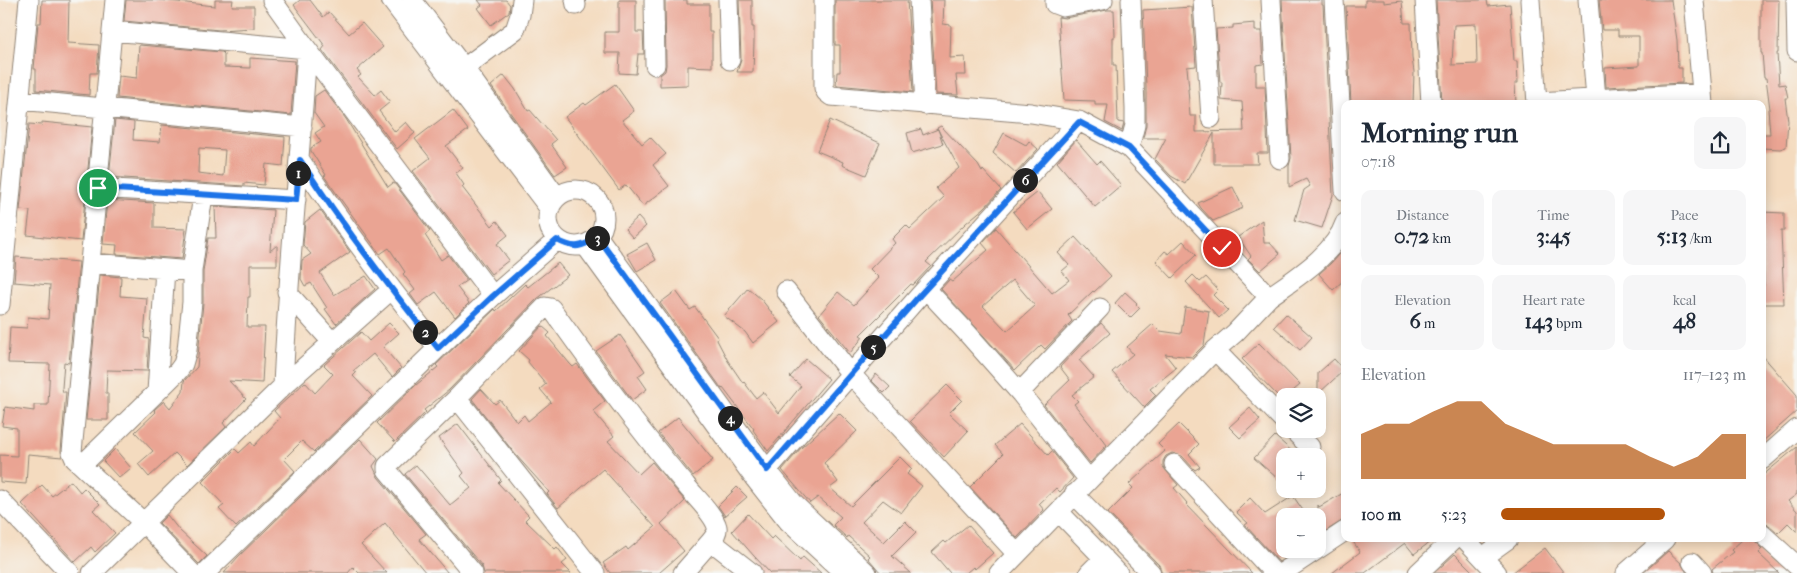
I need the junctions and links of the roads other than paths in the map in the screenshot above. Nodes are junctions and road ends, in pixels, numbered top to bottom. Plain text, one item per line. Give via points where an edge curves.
1 (30, 0) edge
2 (115, 0) edge
3 (272, 0) edge
4 (391, 0) edge
5 (412, 0) edge
6 (522, 0) edge
7 (654, 0) edge
8 (728, 0) edge
9 (824, 0) edge
10 (919, 0) edge
11 (1055, 0) edge
12 (1103, 0) edge
13 (1131, 0) edge
14 (1203, 0) edge
15 (1271, 0) edge
16 (1334, 0) edge
17 (1425, 0) edge
18 (1530, 0) edge
19 (1588, 0) edge
20 (1694, 0) edge
21 (1796, 0) edge
22 (112, 31) junction
23 (306, 49) junction
24 (1797, 51) edge
25 (730, 60) dead end
26 (655, 65) dead end
27 (464, 68) junction
28 (1702, 98) edge
29 (1596, 99) junction
30 (20, 100) junction
31 (1431, 100) edge
32 (1537, 100) edge
33 (1581, 100) edge
34 (924, 105) junction
35 (105, 110) junction
36 (1211, 118) dead end
37 (1079, 122) junction
38 (1341, 122) edge
39 (302, 127) junction
40 (1129, 148) junction
41 (1280, 159) dead end
42 (300, 160) junction
43 (98, 188) junction
44 (203, 195) junction
45 (296, 200) junction
46 (553, 203) junction
47 (5, 206) edge
48 (1341, 233) edge
49 (557, 240) junction
50 (592, 241) junction
51 (91, 263) junction
52 (165, 268) junction
53 (192, 271) junction
54 (926, 289) junction
55 (391, 290) junction
56 (786, 290) dead end
57 (287, 292) junction
58 (493, 296) junction
59 (1269, 297) junction
60 (0, 305) edge
61 (1100, 308) dead end
62 (332, 342) junction
63 (438, 348) junction
64 (1215, 350) junction
65 (850, 373) junction
66 (283, 386) junction
67 (158, 392) junction
68 (1021, 394) junction
69 (457, 398) junction
70 (1276, 413) edge
71 (1797, 429) edge
72 (1301, 438) edge
73 (1310, 447) dead end
74 (1766, 456) edge
75 (1174, 464) dead end
76 (82, 465) junction
77 (761, 474) junction
78 (1089, 480) junction
79 (1074, 494) junction
80 (0, 500) edge
81 (1059, 512) junction
82 (144, 523) junction
83 (1341, 534) edge
84 (1766, 537) edge
85 (711, 541) junction
86 (1451, 542) edge
87 (1468, 542) edge
88 (1504, 542) edge
89 (1662, 542) edge
90 (1017, 554) junction
91 (1793, 554) edge
92 (1483, 557) junction
93 (1104, 558) junction
94 (70, 573) edge
95 (92, 573) edge
96 (192, 573) edge
97 (205, 573) edge
98 (473, 573) edge
99 (595, 573) edge
100 (683, 573) edge
101 (752, 573) edge
102 (844, 573) edge
103 (868, 573) edge
104 (998, 573) edge
105 (1089, 573) edge
106 (1118, 573) edge
107 (1151, 573) edge
108 (1274, 573) edge
109 (1282, 573) edge
110 (1418, 573) edge
111 (1497, 573) edge
112 (1626, 573) edge

1 - 30 street
2 - 22 street
3 - 23 street
4 - 46 street
5 - 27 street
6 - 27 street via 515,30
7 - 26 street
8 - 25 street
9 - 34 street via 826,92 844,98
10 - 34 street
11 - 12 street via 1062,7
13 - 40 street via 1135,125
14 - 36 street
15 - 41 street
16 - 38 street
17 - 31 street
18 - 32 street
19 - 29 street
20 - 28 street
21 - 24 street
22 - 23 street
22 - 35 street
23 - 39 street
23 - 58 street
27 - 46 street
28 - 29 street
29 - 33 street
30 - 35 street
30 - 47 street
34 - 37 street via 1031,113
35 - 39 street
35 - 43 street
37 - 40 street
37 - 54 street
39 - 42 street
40 - 59 street
42 - 45 street
42 - 55 street
43 - 44 street
43 - 51 street
44 - 45 street
44 - 53 street
45 - 57 street
46 - 49 street via 548,220
46 - 50 street via 568,191 592,194 604,214 604,226
47 - 60 street
48 - 59 street via 1306,272
49 - 50 street via 575,247
49 - 58 street
50 - 77 street
51 - 52 street
51 - 76 street via 72,441 74,457
52 - 53 street
52 - 67 street
53 - 67 street via 187,350 178,372
54 - 65 street
54 - 68 street
55 - 62 street
55 - 63 street
56 - 65 street
57 - 62 street
57 - 66 street
58 - 63 street
59 - 64 street
61 - 68 street
62 - 66 street
63 - 97 street
64 - 70 street
64 - 78 street
65 - 77 street
65 - 90 street
66 - 82 street
67 - 76 street
68 - 78 street
69 - 85 street via 545,307 551,308 665,461 707,510 717,527
69 - 98 street via 387,466 387,470
69 - 99 street
71 - 74 street
72 - 73 street
75 - 108 street
76 - 82 street
77 - 102 street via 788,521
77 - 103 street
78 - 79 street
79 - 81 street
79 - 107 street
80 - 94 street
81 - 90 street
81 - 93 street
82 - 95 street
82 - 96 street
83 - 109 street
84 - 91 street
85 - 100 street
85 - 101 street
86 - 110 street
87 - 92 street
88 - 92 street
89 - 112 street
90 - 104 street
92 - 111 street
93 - 105 street
93 - 106 street

